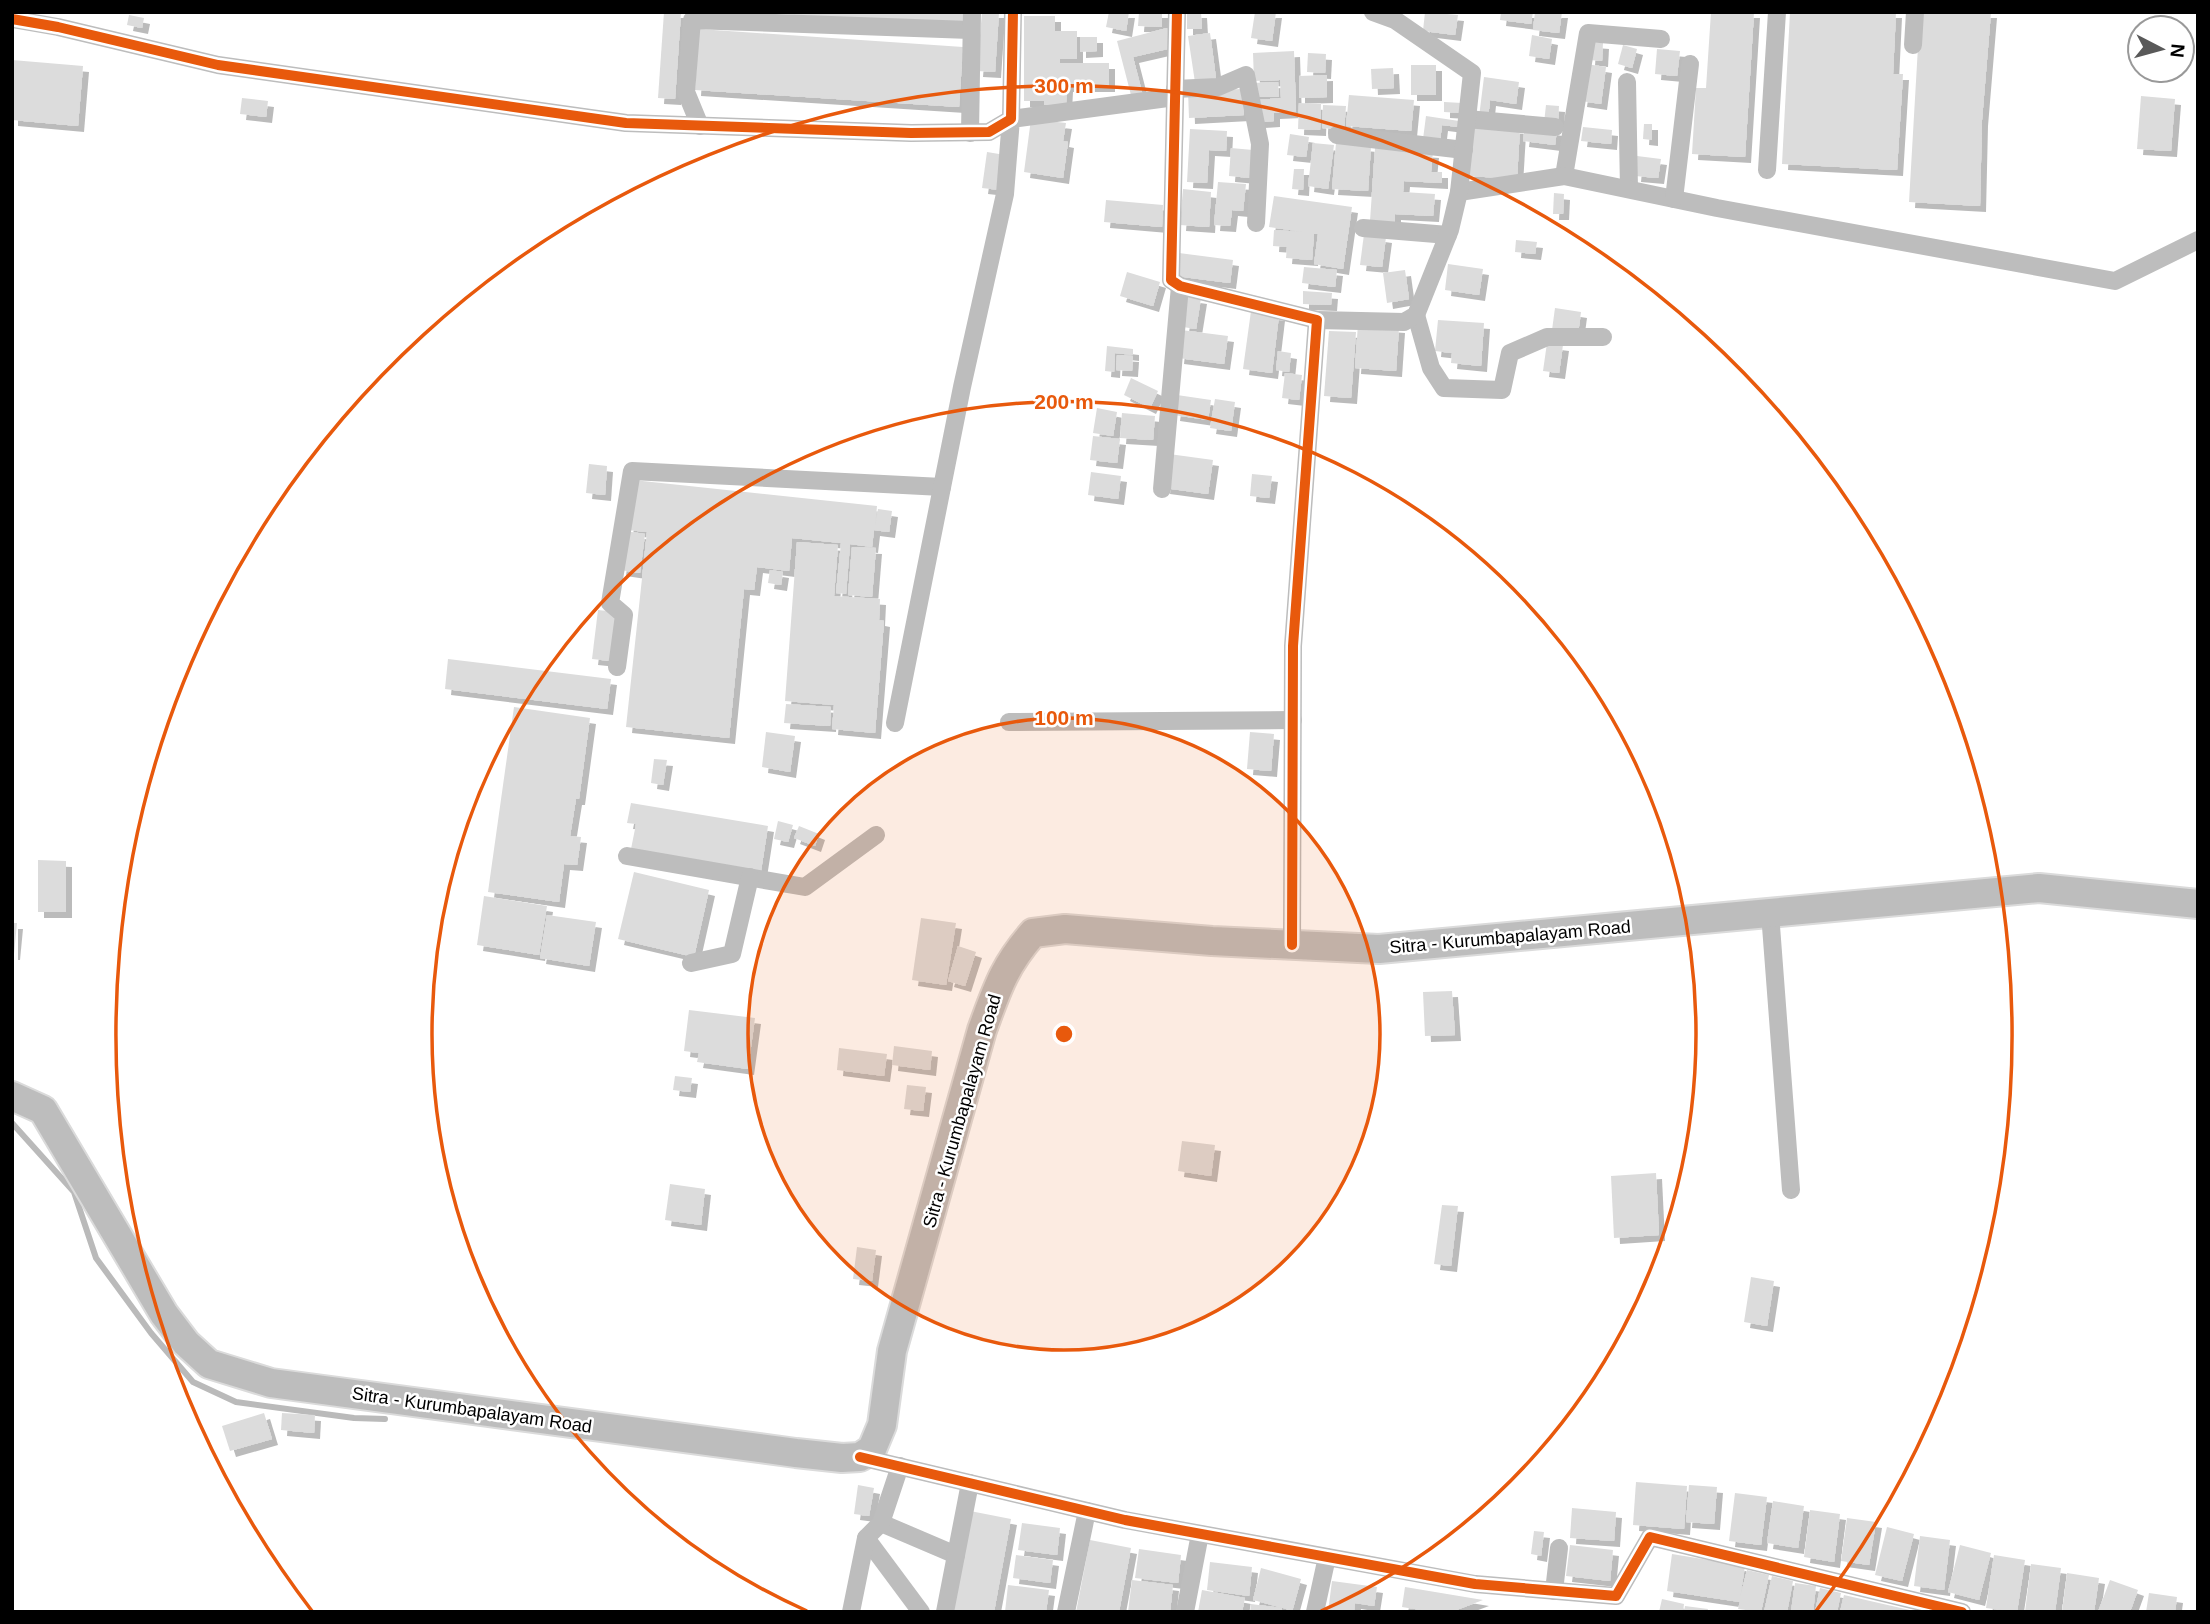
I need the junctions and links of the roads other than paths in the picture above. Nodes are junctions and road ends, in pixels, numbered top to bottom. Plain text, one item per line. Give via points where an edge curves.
1 (1013, 12) edge
2 (1177, 12) edge
3 (1373, 12) edge
4 (1777, 12) edge
5 (1915, 12) edge
6 (12, 19) edge
7 (971, 21) edge
8 (1661, 39) dead end
9 (1913, 45) dead end
10 (1690, 64) dead end
11 (1627, 82) dead end
12 (1175, 93) junction
13 (1012, 119) junction
14 (1467, 119) junction
15 (700, 126) junction
16 (1555, 127) dead end
17 (970, 132) junction
18 (1337, 135) dead end
19 (1464, 150) junction
20 (1767, 170) dead end
21 (1564, 176) junction
22 (1629, 189) junction
23 (1459, 192) junction
24 (1674, 199) junction
25 (1256, 223) dead end
26 (1363, 228) dead end
27 (1448, 235) junction
28 (2198, 240) edge
29 (1180, 286) junction
30 (1416, 315) junction
31 (1317, 320) junction
32 (1603, 337) dead end
33 (942, 487) junction
34 (1161, 489) dead end
35 (617, 667) dead end
36 (1293, 720) junction
37 (1009, 722) dead end
38 (895, 723) dead end
39 (876, 835) dead end
40 (627, 856) dead end
41 (750, 877) junction
42 (2198, 904) edge
43 (1770, 913) junction
44 (1292, 945) junction
45 (691, 963) dead end
46 (12, 1096) edge
47 (1791, 1190) dead end
48 (860, 1457) junction
49 (900, 1466) junction
50 (970, 1483) junction
51 (1087, 1511) junction
52 (881, 1523) junction
53 (1200, 1534) junction
54 (866, 1538) junction
55 (1559, 1548) dead end
56 (956, 1555) junction
57 (1327, 1557) junction
58 (1554, 1591) junction
59 (1618, 1604) edge
60 (851, 1612) edge
61 (921, 1612) edge
62 (945, 1612) edge
63 (1066, 1612) edge
64 (1185, 1612) edge
65 (1315, 1612) edge
66 (1962, 1612) edge

1 - 13 street
2 - 12 street
3 - 14 street via 1395,20 1472,73
4 - 20 street
5 - 9 street
6 - 15 street via 218,65 626,123
7 - 15 street via 692,20 686,92
7 - 17 street
8 - 21 street via 1588,33
10 - 24 street
11 - 22 street
12 - 13 street
12 - 25 street via 1218,88 1246,75 1260,144
12 - 29 street via 1171,280
13 - 17 street via 989,132
13 - 33 street via 1005,194
14 - 16 street
14 - 19 street
15 - 17 street
18 - 19 street
19 - 23 street
21 - 22 street
21 - 23 street
22 - 24 street
23 - 27 street
24 - 28 street via 2115,281
26 - 27 street
27 - 30 street
29 - 31 street
29 - 34 street
30 - 31 street via 1404,322
30 - 32 street via 1432,368 1444,388 1503,390 1510,353 1547,337
31 - 36 street via 1293,646
33 - 35 street via 632,471 610,603 624,615
33 - 38 street
36 - 37 street
36 - 44 street
39 - 41 street via 805,887
40 - 41 street
41 - 45 street via 732,954
42 - 43 main road, Sitra - Kurumbapalayam Road via 2039,888
43 - 44 main road, Sitra - Kurumbapalayam Road via 1379,949
43 - 47 street
44 - 48 main road, Sitra - Kurumbapalayam Road via 1065,929 1033,933 1013,956 982,1030 892,1351 881,1425 872,1450
46 - 48 main road, Sitra - Kurumbapalayam Road via 43,1110 164,1314 209,1364 271,1383 796,1453
48 - 49 street
49 - 50 street
49 - 52 street
50 - 51 street
50 - 56 street
51 - 53 street
51 - 63 street
52 - 54 street
52 - 56 street
53 - 57 street
53 - 64 street
54 - 60 street
54 - 61 street
55 - 58 street
56 - 62 street
57 - 58 street via 1475,1584
57 - 65 street
58 - 59 street
59 - 66 street via 1650,1538

